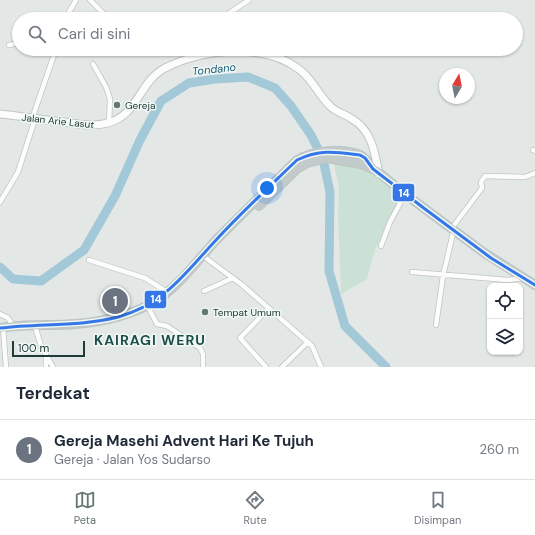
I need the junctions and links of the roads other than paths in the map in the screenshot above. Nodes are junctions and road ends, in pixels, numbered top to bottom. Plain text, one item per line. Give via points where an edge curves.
1 (76, 0) edge
2 (90, 0) edge
3 (249, 0) edge
4 (69, 12) edge
5 (102, 12) edge
6 (231, 12) edge
7 (12, 44) edge
8 (9, 45) dead end
9 (54, 56) edge
10 (204, 56) edge
11 (268, 56) edge
12 (199, 57) joint
13 (93, 64) dead end
14 (0, 114) edge
15 (34, 119) junction
16 (109, 123) junction
17 (376, 171) junction
18 (535, 173) edge
19 (405, 194) junction
20 (0, 202) edge
21 (453, 229) junction
22 (381, 246) dead end
23 (206, 253) junction
24 (89, 260) dead end
25 (412, 272) dead end
26 (443, 276) junction
27 (233, 278) junction
28 (523, 278) junction
29 (535, 285) edge
30 (204, 291) dead end
31 (167, 292) junction
32 (147, 305) junction
33 (269, 308) junction
34 (0, 314) edge
35 (436, 325) dead end
36 (35, 326) junction
37 (14, 327) junction
38 (1, 328) edge
39 (308, 342) junction
40 (46, 355) junction
41 (6, 367) edge
42 (46, 367) edge
43 (53, 367) edge
44 (203, 367) edge
45 (266, 367) edge
46 (282, 367) edge
47 (321, 367) edge

1 - 4 street
2 - 5 street
3 - 6 street
7 - 8 street
9 - 15 street
10 - 12 main road, Jalan Arie Lasut
11 - 17 main road, Jalan Arie Lasut via 287,62 308,77 329,106 359,123 368,134
12 - 16 main road, Jalan Arie Lasut via 180,61 156,73 122,118
13 - 16 street via 110,99
14 - 15 main road, Jalan Arie Lasut
15 - 16 main road, Jalan Arie Lasut via 86,125
15 - 20 street via 18,172
17 - 19 highway
17 - 23 highway via 348,157 307,159 214,249
18 - 21 street via 525,177 485,176 481,182 482,188
19 - 21 highway
19 - 22 street
21 - 26 street
21 - 28 highway
23 - 27 street
23 - 31 highway
24 - 31 street via 144,278
25 - 26 street
26 - 28 street via 508,280
26 - 35 street
27 - 30 street
27 - 33 street
28 - 29 highway
31 - 32 highway
32 - 36 highway via 110,318 78,324
32 - 44 street via 157,324 167,326 200,348 203,354
33 - 39 street
33 - 45 street via 240,338
34 - 37 street via 8,318
36 - 37 highway
36 - 40 street
37 - 38 highway
38 - 41 street
39 - 46 street
39 - 47 street via 315,350
40 - 42 street
40 - 43 street

